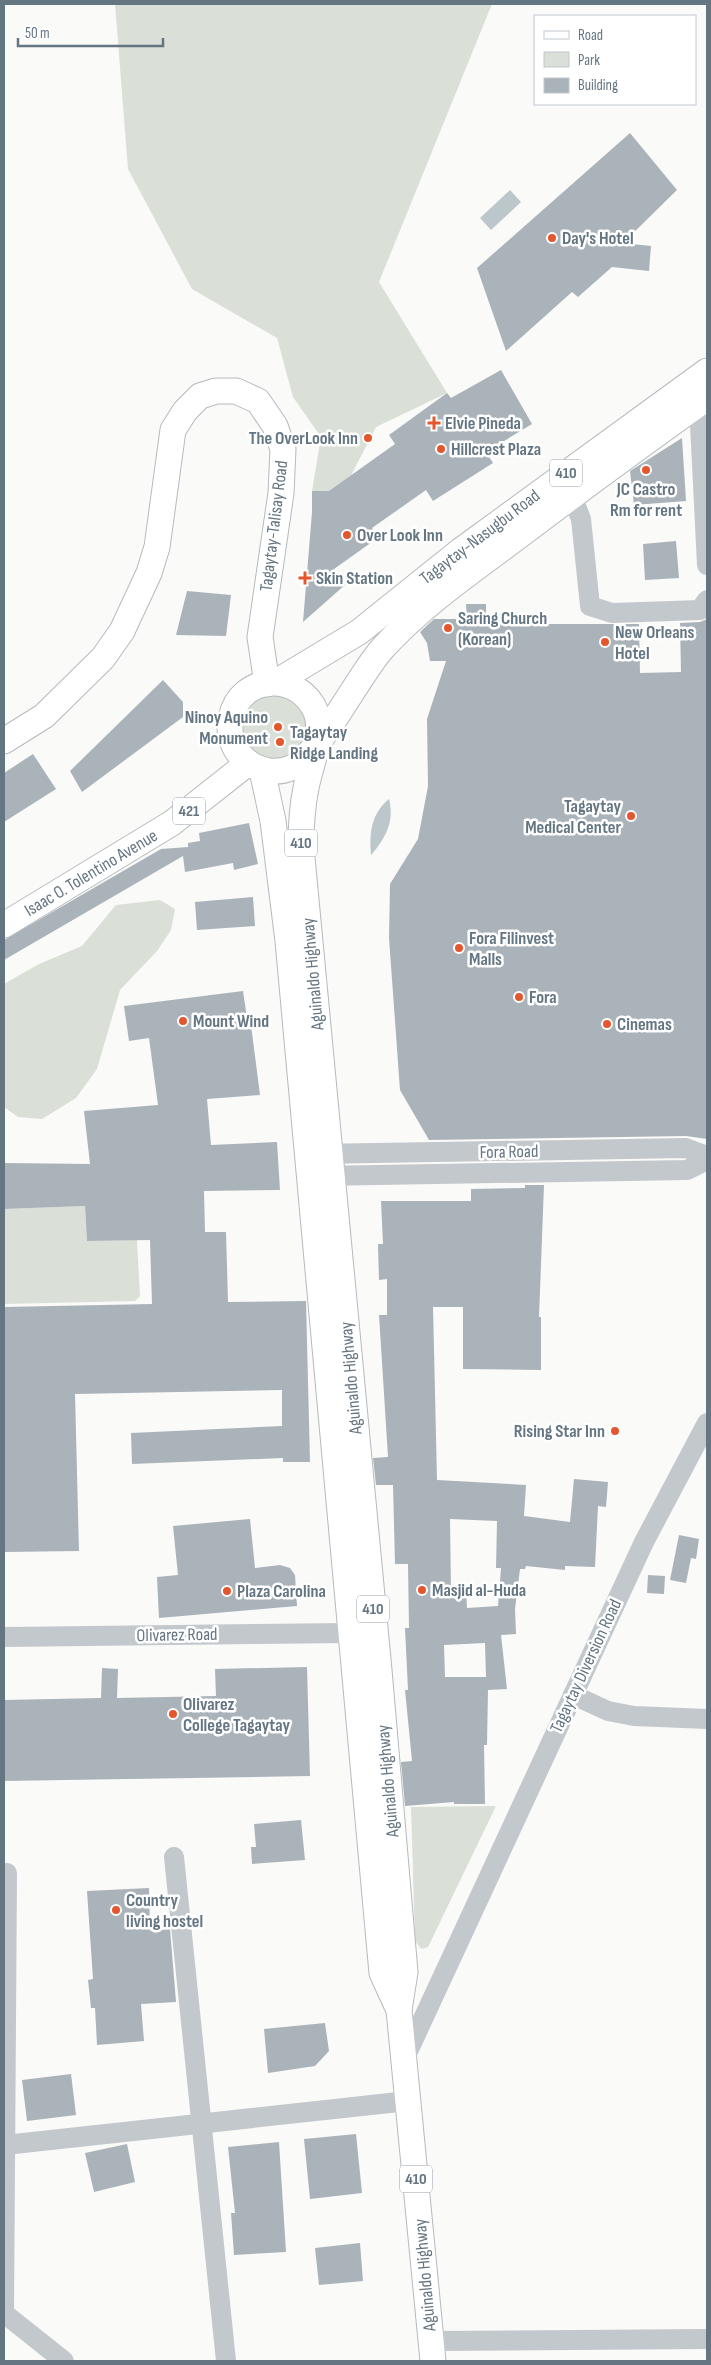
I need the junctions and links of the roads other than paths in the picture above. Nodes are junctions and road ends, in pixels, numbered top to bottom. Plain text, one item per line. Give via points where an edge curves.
1 (707, 371) edge
2 (703, 400) edge
3 (572, 496) junction
4 (707, 565) edge
5 (707, 600) edge
6 (271, 683) junction
7 (4, 741) edge
8 (316, 746) junction
9 (255, 767) junction
10 (4, 925) edge
11 (707, 1156) edge
12 (707, 1160) edge
13 (320, 1165) junction
14 (707, 1423) edge
15 (351, 1633) junction
16 (4, 1637) edge
17 (573, 1695) junction
18 (707, 1719) edge
19 (174, 1857) dead end
20 (4, 1873) edge
21 (399, 2010) junction
22 (404, 2060) junction
23 (408, 2101) junction
24 (202, 2124) junction
25 (5, 2145) junction
26 (4, 2315) edge
27 (707, 2339) edge
28 (432, 2351) edge
29 (64, 2361) edge
30 (226, 2361) edge

1 - 6 main road, Tagaytay-Nasugbu Road / 410 via 460,551 359,632
2 - 3 main road, Tagaytay-Nasugbu Road / 410
2 - 4 street
3 - 5 street via 581,519 590,606 612,613 700,610
3 - 8 main road, Tagaytay-Nasugbu Road / 410 via 440,595 382,649
6 - 7 main road, Tagaytay-Talisay Road via 260,637 281,493 283,449 276,426 258,401 236,390 216,391 200,396 173,430 157,548 149,574 122,631 103,658 44,716
6 - 8 main road, 410 via 290,686 310,701 319,725
6 - 9 main road, 410 via 256,686 242,694 231,718 232,741 238,754
8 - 9 main road, 410 via 306,759 290,769 271,772
8 - 13 main road, Aguinaldo Highway / 410 via 306,788 301,847
9 - 10 main road, Isaac O. Tolentino Avenue / 421 via 172,823
9 - 13 main road, Aguinaldo Highway / 410 via 273,821
11 - 13 street, Fora Road via 686,1148
12 - 13 street, Fora Road via 687,1170
13 - 15 main road, Aguinaldo Highway / 410
13 - 21 main road, Aguinaldo Highway / 410 via 405,1972
14 - 17 street, Tagaytay Diversion Road via 644,1542
15 - 16 street, Olivarez Road
15 - 21 main road, Aguinaldo Highway / 410 via 382,1973
17 - 18 street via 608,1711 634,1716
17 - 22 street, Tagaytay Diversion Road
19 - 24 street
20 - 25 street via 7,1873
21 - 22 main road, Aguinaldo Highway / 410
22 - 23 main road, Aguinaldo Highway / 410
23 - 24 street
23 - 28 main road, Aguinaldo Highway / 410
24 - 25 street
24 - 30 street
25 - 26 street
26 - 29 street
27 - 28 street

